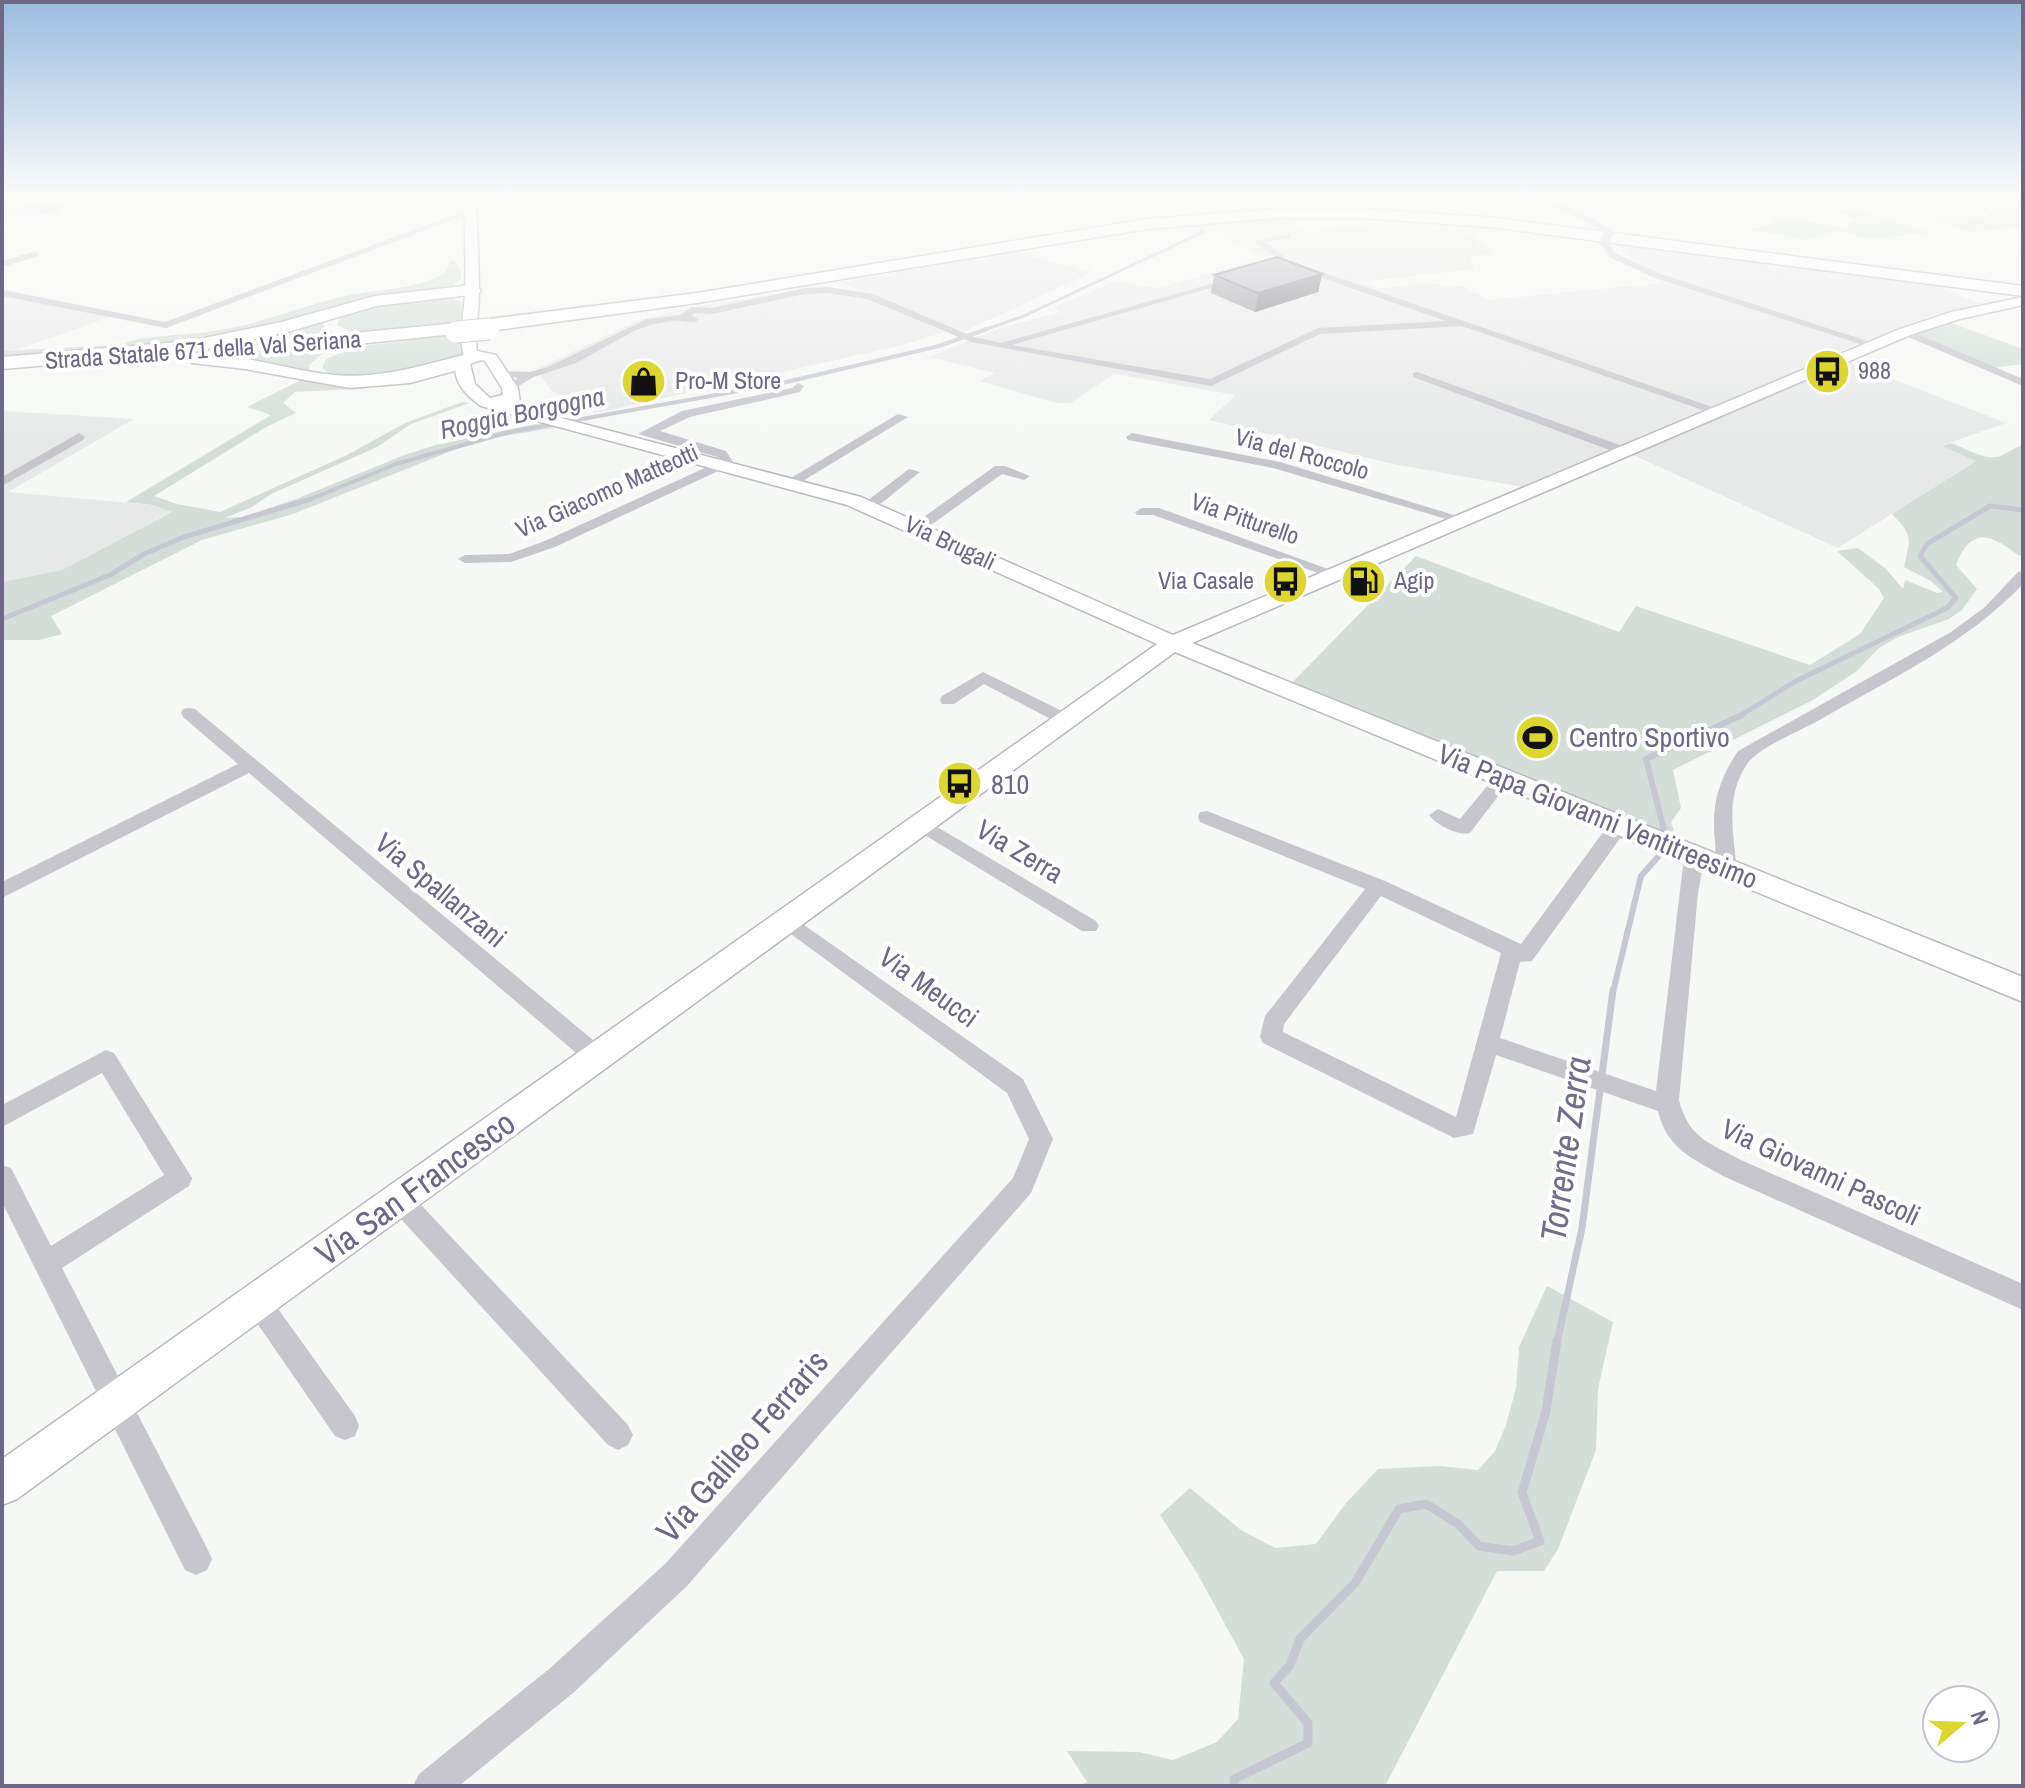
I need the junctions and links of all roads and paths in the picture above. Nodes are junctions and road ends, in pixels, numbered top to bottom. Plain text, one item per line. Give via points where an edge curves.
1 (286, 280) edge
2 (472, 280) edge
3 (794, 280) edge
4 (1226, 280) edge
5 (1339, 280) edge
6 (1672, 280) edge
7 (1941, 280) edge
8 (472, 290) junction
9 (2023, 291) edge
10 (2, 293) edge
11 (2023, 301) edge
12 (353, 306) junction
13 (1466, 323) junction
14 (472, 327) junction
15 (1905, 332) junction
16 (1874, 345) junction
17 (1006, 347) junction
18 (470, 363) junction
19 (2, 364) edge
20 (1417, 375) dead end
21 (328, 380) junction
22 (2023, 383) edge
23 (798, 386) dead end
24 (507, 387) junction
25 (487, 403) junction
26 (1715, 410) junction
27 (521, 412) junction
28 (902, 417) dead end
29 (648, 431) junction
30 (79, 437) dead end
31 (1132, 437) dead end
32 (630, 441) junction
33 (1624, 451) junction
34 (719, 465) junction
35 (914, 472) dead end
36 (1024, 476) dead end
37 (2, 482) edge
38 (788, 484) junction
39 (868, 507) junction
40 (1142, 512) dead end
41 (1460, 519) junction
42 (919, 527) junction
43 (465, 559) dead end
44 (1332, 573) junction
45 (2023, 575) edge
46 (1173, 643) junction
47 (948, 700) dead end
48 (189, 713) dead end
49 (1066, 720) junction
50 (250, 765) junction
51 (1503, 778) junction
52 (1438, 815) dead end
53 (1207, 817) dead end
54 (922, 824) junction
55 (1619, 825) junction
56 (1693, 855) junction
57 (1727, 869) junction
58 (1378, 886) junction
59 (2, 891) edge
60 (787, 921) junction
61 (1089, 926) dead end
62 (1513, 949) junction
63 (2023, 990) edge
64 (1486, 1042) junction
65 (597, 1057) junction
66 (1669, 1105) junction
67 (1028, 1108) joint
68 (2, 1117) edge
69 (2, 1176) edge
70 (399, 1199) junction
71 (46, 1264) junction
72 (2023, 1297) edge
73 (257, 1301) junction
74 (118, 1401) junction
75 (345, 1426) dead end
76 (618, 1435) dead end
77 (2, 1484) edge
78 (196, 1559) dead end
79 (431, 1786) edge

1 - 10 street via 166,325
2 - 8 street
3 - 14 highway
4 - 17 street
5 - 13 street
6 - 16 street
7 - 9 highway
8 - 12 highway
8 - 14 street
11 - 15 street
12 - 14 highway via 333,318 335,330 370,335
12 - 19 highway via 251,336 190,347
13 - 17 street via 1318,331 1211,383
13 - 26 street
14 - 18 street via 467,335
14 - 19 highway, Strada Statale 671 della Val Seriana via 299,345
14 - 21 highway via 335,351 323,356 315,370
15 - 16 street
15 - 22 street
16 - 26 street
17 - 24 street via 971,339 869,296 805,291 712,311 704,318 665,317 637,324 558,367
18 - 21 highway via 448,376
18 - 24 street via 495,362
18 - 25 street via 479,398
19 - 21 highway via 224,360
20 - 33 street
23 - 29 street via 686,414
24 - 25 street
24 - 27 street via 512,405
25 - 27 street, Via Brugali
26 - 33 street
27 - 32 street, Via Brugali
28 - 38 street
29 - 32 street
29 - 34 street, Via Brugali via 722,454 727,462
30 - 37 street
31 - 41 street, Via del Roccolo via 1275,465
32 - 34 street, Via Brugali
33 - 41 street
34 - 38 street, Via Brugali
34 - 43 street, Via Giacomo Matteotti via 524,553 499,560
35 - 39 street
36 - 42 street via 1000,469
38 - 39 street, Via Brugali
39 - 42 street, Via Brugali
40 - 44 street, Via Pitturello via 1154,511
41 - 44 street
42 - 46 street, Via Brugali
44 - 46 street
45 - 57 street via 1957,635 1744,755 1726,780 1722,823
46 - 49 street, Via San Francesco
46 - 51 street, Via Papa Giovanni Ventitreesimo
47 - 49 street via 983,677
48 - 50 street, Via Spallanzani
49 - 54 street, Via San Francesco
50 - 59 street
50 - 65 street, Via Spallanzani
51 - 52 street via 1463,828
51 - 55 street, Via Papa Giovanni Ventitreesimo
53 - 58 street
54 - 60 street, Via San Francesco
54 - 61 street, Via Zerra
55 - 56 street, Via Papa Giovanni Ventitreesimo
55 - 62 street via 1525,955
56 - 57 street, Via Papa Giovanni Ventitreesimo
56 - 66 street
57 - 63 street, Via Papa Giovanni Ventitreesimo
58 - 62 street
58 - 64 street via 1273,1022 1271,1037 1454,1128 1465,1127
60 - 65 street, Via San Francesco
60 - 67 street, Via Meucci via 1015,1086
62 - 64 street
64 - 66 street
65 - 70 street, Via San Francesco
66 - 72 street, Via Giovanni Pascoli via 1674,1128 1690,1144 1732,1168
67 - 79 street, Via Galileo Ferraris via 1041,1139 1022,1185 676,1575 561,1681
68 - 71 street via 106,1060 180,1178
69 - 71 street
70 - 73 street, Via San Francesco
70 - 76 street
71 - 74 street
73 - 74 street, Via San Francesco
73 - 75 street
74 - 77 street, Via San Francesco
74 - 78 street

